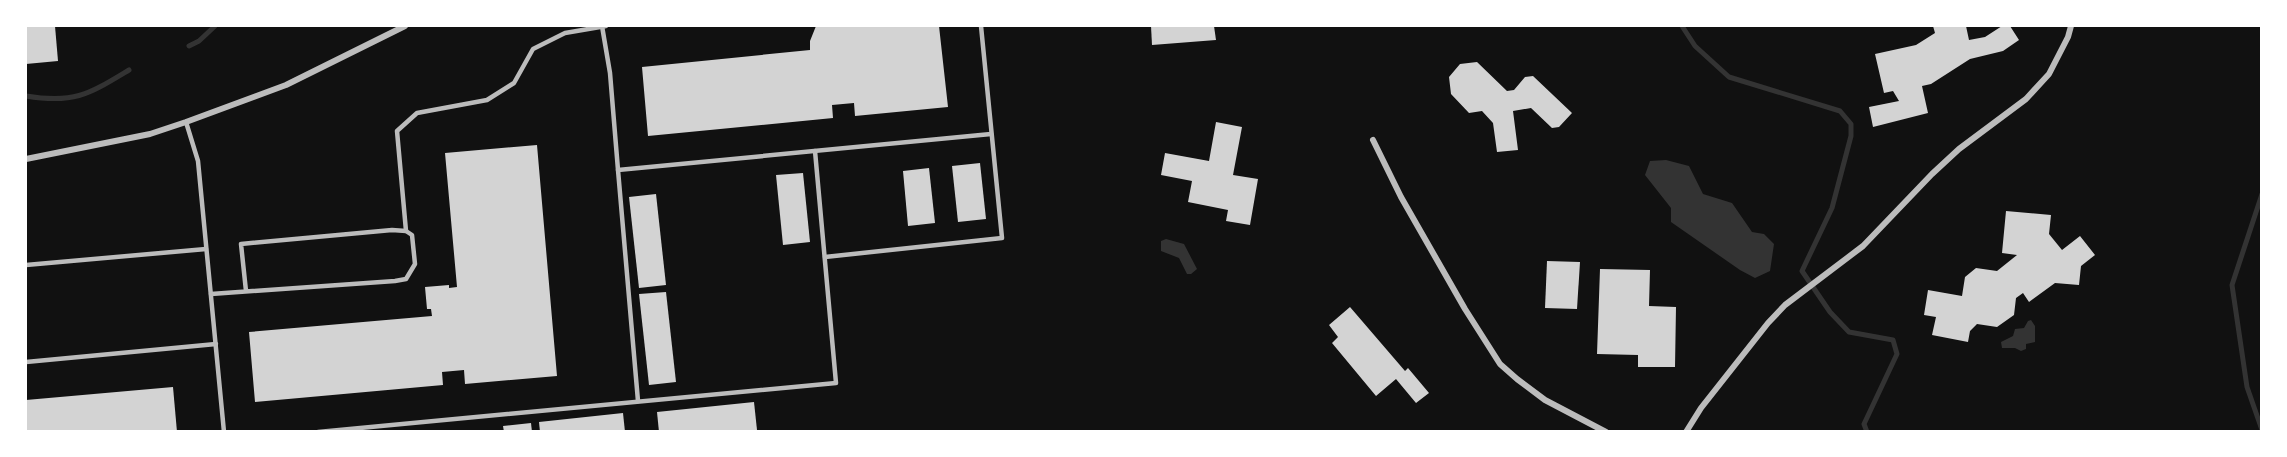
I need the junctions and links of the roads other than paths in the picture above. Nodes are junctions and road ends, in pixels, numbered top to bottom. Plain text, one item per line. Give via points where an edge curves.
1 (405, 26) edge
2 (603, 26) edge
3 (981, 26) edge
4 (2071, 26) edge
5 (186, 122) junction
6 (991, 134) junction
7 (1373, 140) dead end
8 (815, 152) junction
9 (26, 159) edge
10 (618, 171) junction
11 (406, 231) junction
12 (206, 249) junction
13 (825, 257) junction
14 (26, 265) edge
15 (246, 291) junction
16 (211, 294) junction
17 (216, 344) junction
18 (26, 362) edge
19 (638, 401) junction
20 (224, 432) edge
21 (318, 432) edge
22 (1606, 432) edge
23 (1686, 432) edge

1 - 5 street via 286,85
2 - 10 lane
2 - 11 lane via 565,33 533,48 514,83 487,100 417,113 397,132
3 - 6 lane
4 - 23 street via 2049,74 2019,106 1959,149 1863,246 1785,305
5 - 9 street via 150,134
5 - 12 lane via 198,161
6 - 8 lane
6 - 13 lane via 1002,238
7 - 22 street via 1401,197 1500,364 1545,400
8 - 10 lane
8 - 13 lane
10 - 19 lane
11 - 15 lane via 241,244
11 - 15 lane via 412,235 415,264 406,279
12 - 14 lane
12 - 16 lane
13 - 19 lane via 836,383
15 - 16 lane
16 - 17 lane
17 - 18 lane
17 - 20 lane
19 - 21 lane

